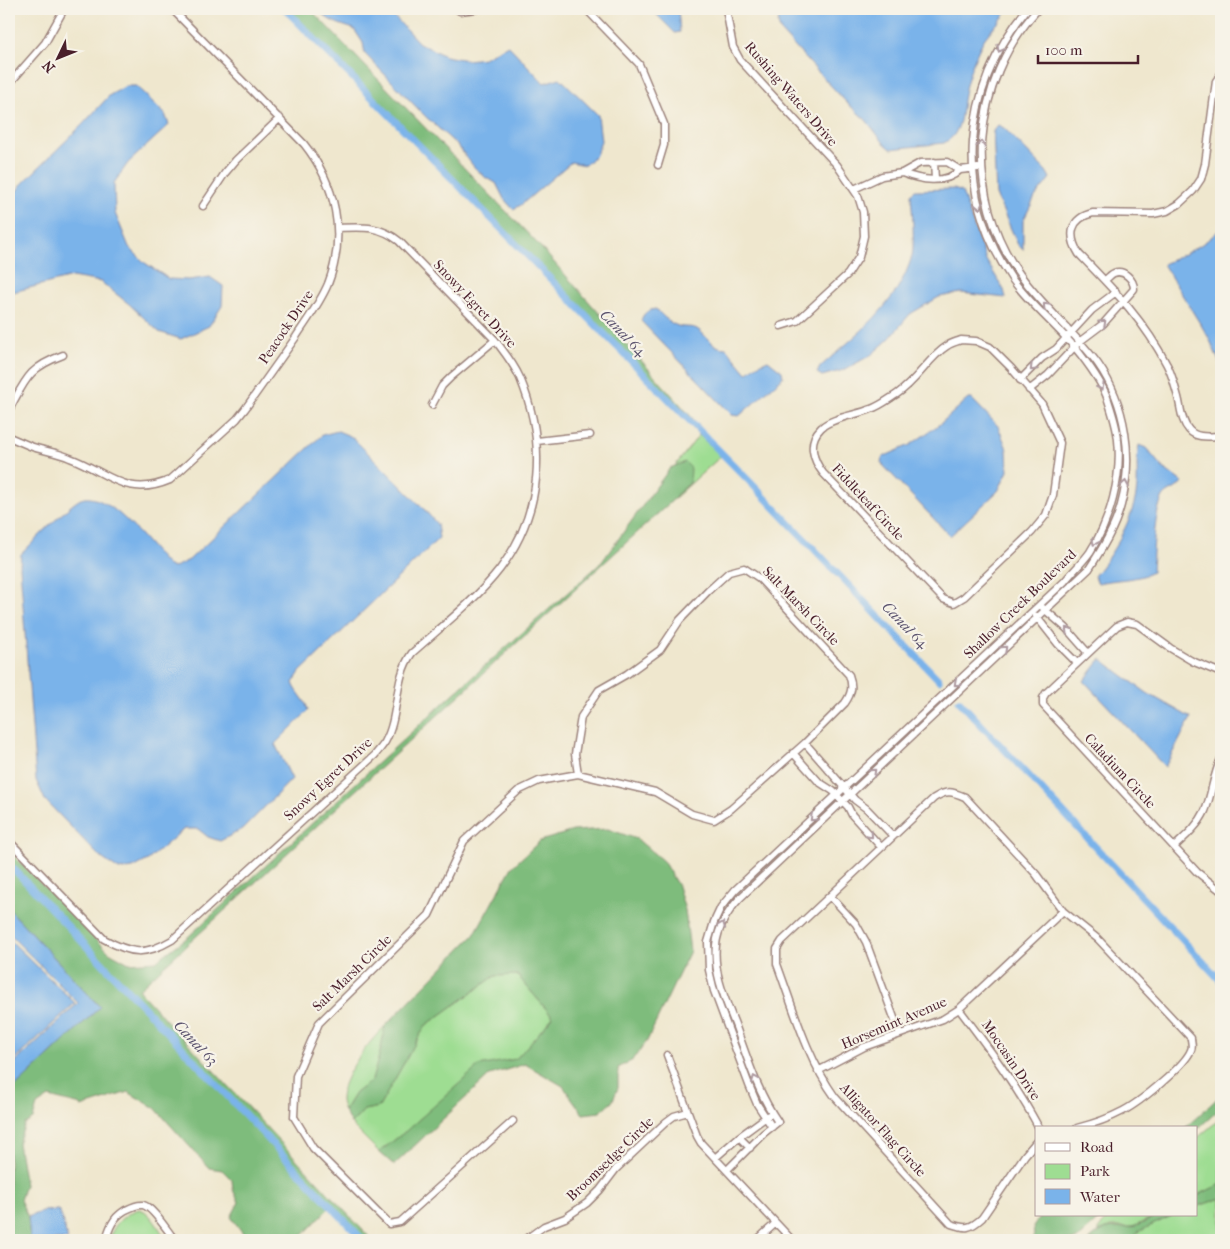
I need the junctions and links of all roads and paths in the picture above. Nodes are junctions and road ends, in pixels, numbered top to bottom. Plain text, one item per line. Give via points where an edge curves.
1 (64, 9) edge
2 (172, 9) edge
3 (457, 9) edge
4 (476, 9) edge
5 (586, 9) edge
6 (726, 9) edge
7 (1027, 9) edge
8 (1038, 9) edge
9 (1221, 74) edge
10 (9, 84) edge
11 (280, 118) junction
12 (934, 162) junction
13 (658, 165) dead end
14 (974, 168) junction
15 (982, 168) junction
16 (960, 170) junction
17 (902, 173) junction
18 (935, 179) junction
19 (854, 189) junction
20 (203, 206) dead end
21 (338, 228) junction
22 (1105, 280) junction
23 (1116, 292) junction
24 (1125, 301) junction
25 (781, 326) dead end
26 (1071, 334) junction
27 (1066, 339) junction
28 (495, 340) junction
29 (1079, 342) junction
30 (1074, 347) junction
31 (63, 355) dead end
32 (1020, 380) junction
33 (1029, 390) junction
34 (432, 405) dead end
35 (9, 410) edge
36 (590, 434) dead end
37 (1221, 436) edge
38 (9, 437) edge
39 (537, 441) junction
40 (1040, 604) junction
41 (1045, 611) junction
42 (1032, 612) junction
43 (1038, 618) junction
44 (1088, 653) junction
45 (1077, 663) junction
46 (1221, 673) edge
47 (805, 742) junction
48 (793, 753) junction
49 (1221, 759) edge
50 (578, 774) junction
51 (847, 791) junction
52 (840, 798) junction
53 (893, 836) junction
54 (9, 841) edge
55 (881, 847) junction
56 (1174, 847) junction
57 (1221, 891) edge
58 (830, 896) junction
59 (1063, 911) junction
60 (959, 1008) junction
61 (900, 1034) junction
62 (667, 1055) dead end
63 (818, 1072) junction
64 (688, 1112) junction
65 (772, 1113) junction
66 (765, 1118) junction
67 (513, 1121) dead end
68 (775, 1124) junction
69 (1038, 1126) edge
70 (1085, 1126) edge
71 (739, 1137) junction
72 (1035, 1143) edge
73 (750, 1148) junction
74 (716, 1158) junction
75 (727, 1170) junction
76 (776, 1223) junction
77 (106, 1240) edge
78 (175, 1240) edge
79 (524, 1240) edge
80 (757, 1240) edge
81 (792, 1240) edge

1 - 10 street via 45,43
2 - 11 street, Peacock Drive
3 - 4 street
5 - 13 street via 639,64 664,124 664,145
6 - 19 street, Rushing Waters Drive via 733,47 740,60
7 -> 14 street, Shallow Creek Boulevard via 995,58 982,88 976,112
15 -> 8 street, Shallow Creek Boulevard via 980,148 990,92 1015,37
9 - 22 street via 1216,81 1205,164 1193,191 1167,211 1153,214 1093,213 1076,222 1072,232 1073,245
11 - 20 street via 236,160
11 - 21 street, Peacock Drive via 316,158 328,182
12 - 16 street via 947,162
12 - 17 street via 920,164
12 - 18 street
14 - 15 street
14 - 16 street
14 -> 27 street, Shallow Creek Boulevard via 984,222 997,253 1013,280
26 -> 15 street, Shallow Creek Boulevard via 1033,292 1004,250 991,220
16 - 18 street via 949,178
17 - 18 street via 924,180
17 - 19 street via 882,176
19 - 25 street, Rushing Waters Drive via 863,212 864,236 859,257 848,274 797,321
21 - 28 street, Snowy Egret Drive via 364,227 390,234
21 - 38 street, Peacock Drive via 336,255 328,284 314,310 237,419 170,480 139,488 124,484 70,458
22 - 23 street
22 - 24 street via 1119,272 1131,280 1134,289
23 - 24 street
23 - 26 street via 1092,310
29 -> 24 street via 1103,324
24 - 37 street via 1168,367 1183,422 1198,436
26 - 27 street
26 - 29 street, Shallow Creek Boulevard
27 - 30 street, Shallow Creek Boulevard
27 -> 32 street
28 - 34 street via 442,386
28 - 39 street, Snowy Egret Drive via 520,377
29 - 30 street
41 -> 29 street, Shallow Creek Boulevard via 1089,569 1105,544 1121,505 1127,473 1128,447 1112,390 1099,366
30 - 33 street via 1059,365
30 -> 40 street, Shallow Creek Boulevard via 1108,398 1118,440 1117,473 1111,510 1090,552
31 - 35 street via 33,370
32 - 33 street, Fiddleleaf Circle
32 - 33 street, Fiddleleaf Circle via 990,347 976,341 961,340 940,351 900,393 872,409 830,422 815,437 812,449 823,473 943,599 954,603 964,597 1046,515 1054,488 1060,443 1042,404
36 - 39 street
39 - 54 street, Snowy Egret Drive via 538,475 532,506 514,550 485,586 412,653 401,675 385,742 375,755 172,940 137,952 122,949 104,939
40 - 41 street
40 - 42 street, Shallow Creek Boulevard
41 - 43 street, Shallow Creek Boulevard
44 -> 41 street via 1066,628
42 - 43 street
42 -> 51 street, Shallow Creek Boulevard
43 - 45 street
51 -> 43 street, Shallow Creek Boulevard
44 - 45 street, Caladium Circle
44 - 46 street, Caladium Circle via 1117,626 1127,622 1137,624 1192,661
45 - 56 street, Caladium Circle via 1046,693 1043,705
47 - 48 street, Salt Marsh Circle
47 - 50 street, Salt Marsh Circle via 850,696 849,675 759,578 744,568 729,572 708,591 680,620 660,650 599,690 582,717 575,754
47 - 51 street
48 - 50 street, Salt Marsh Circle via 731,810 714,820 692,814 655,792
48 - 52 street via 819,782
49 - 56 street via 1206,810
50 - 67 street, Salt Marsh Circle via 539,780 518,791 464,841 429,915 319,1024 296,1076 294,1117 313,1148 389,1224 400,1222
51 - 52 street, Shallow Creek Boulevard
51 - 53 street
52 -> 55 street
65 -> 52 street, Shallow Creek Boulevard via 756,1082 722,987 716,968 716,943 727,913 735,903
52 -> 66 street, Shallow Creek Boulevard via 735,890 721,907 708,942 714,991 749,1085
53 - 55 street, Alligator Flag Circle
53 - 59 street, Alligator Flag Circle via 942,793 952,792 965,797 1036,874
55 - 58 street, Alligator Flag Circle
56 - 57 street, Caladium Circle via 1197,872
58 - 61 street via 856,924 866,942
58 - 63 street, Alligator Flag Circle via 782,940 776,956
59 - 60 street, Horsemint Avenue
59 - 70 street, Alligator Flag Circle via 1098,939 1191,1038 1192,1048 1186,1059 1148,1094 1125,1110
60 - 61 street, Horsemint Avenue via 943,1019
60 - 69 street, Moccasin Drive via 1017,1089
61 - 63 street, Horsemint Avenue via 864,1047
62 - 64 street
63 - 72 street, Alligator Flag Circle via 835,1097 951,1224 963,1228 973,1226 982,1218
64 - 74 street via 697,1136
64 - 79 street, Broomsedge Circle via 666,1122 581,1207
65 - 66 street
65 - 68 street, Shallow Creek Boulevard
66 - 68 street, Shallow Creek Boulevard
66 - 71 street
68 - 73 street
71 - 73 street
71 - 74 street
73 - 75 street
74 - 75 street
75 - 76 street
76 - 80 street
76 - 81 street
77 - 78 street via 108,1230 121,1213 132,1206 144,1205

